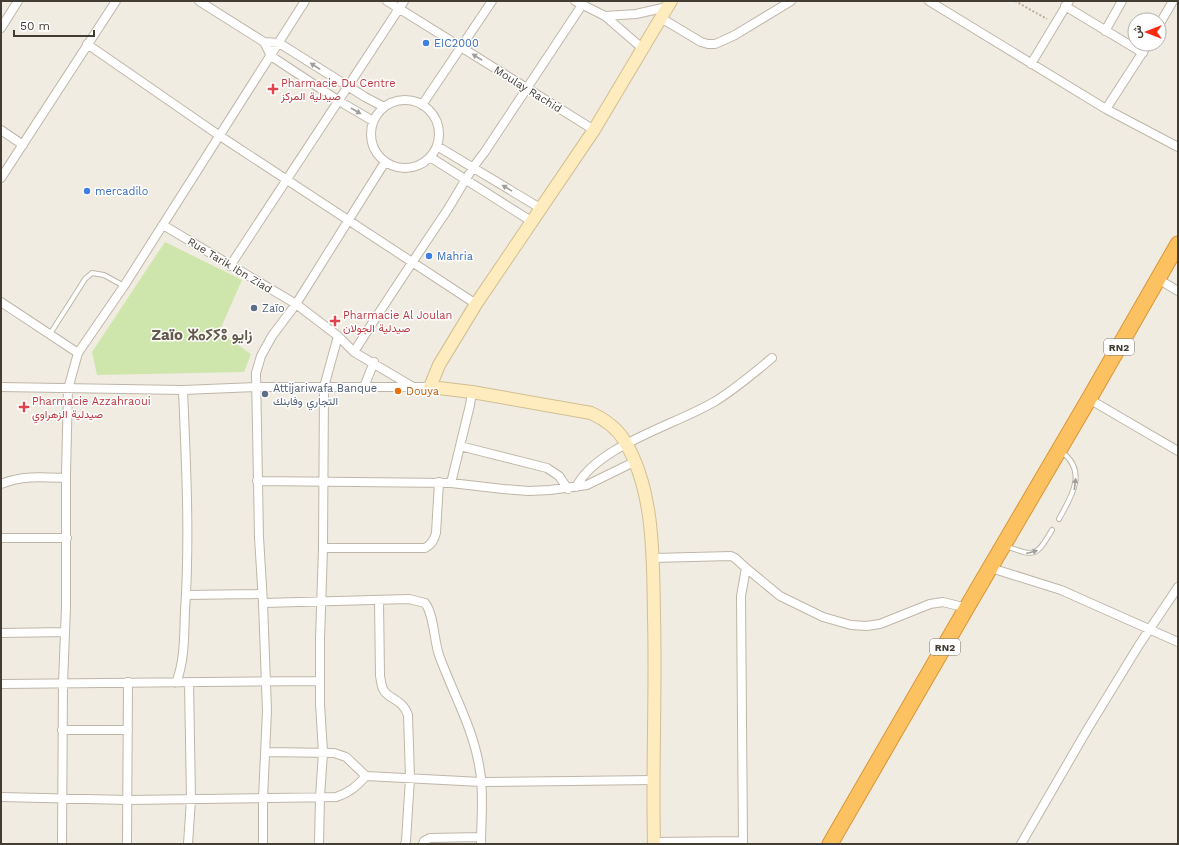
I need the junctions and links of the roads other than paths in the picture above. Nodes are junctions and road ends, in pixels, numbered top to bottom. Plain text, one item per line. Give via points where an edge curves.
1 (18, 1) edge
2 (116, 1) edge
3 (199, 1) edge
4 (305, 1) edge
5 (387, 1) edge
6 (404, 1) edge
7 (492, 1) edge
8 (791, 1) edge
9 (929, 1) edge
10 (1122, 1) edge
11 (1173, 1) edge
12 (578, 3) edge
13 (669, 4) edge
14 (1067, 4) edge
15 (399, 9) junction
16 (1167, 12) edge
17 (605, 16) junction
18 (662, 18) junction
19 (2, 24) edge
20 (1105, 31) junction
21 (264, 42) junction
22 (278, 43) junction
23 (87, 44) junction
24 (462, 48) junction
25 (642, 48) junction
26 (1143, 53) joint
27 (271, 56) junction
28 (1031, 64) junction
29 (348, 86) junction
30 (527, 88) junction
31 (339, 101) junction
32 (422, 105) junction
33 (384, 107) junction
34 (1106, 108) junction
35 (373, 121) junction
36 (1, 130) edge
37 (594, 130) junction
38 (220, 136) junction
39 (23, 145) junction
40 (1177, 145) edge
41 (437, 146) junction
42 (430, 157) junction
43 (385, 162) junction
44 (472, 168) junction
45 (1, 178) edge
46 (287, 180) junction
47 (466, 180) junction
48 (540, 208) junction
49 (348, 220) junction
50 (531, 221) junction
51 (163, 225) junction
52 (1178, 244) edge
53 (412, 261) junction
54 (230, 266) junction
55 (1158, 279) junction
56 (124, 286) junction
57 (1178, 290) edge
58 (1, 302) edge
59 (296, 304) junction
60 (476, 304) junction
61 (50, 334) junction
62 (338, 336) junction
63 (354, 352) junction
64 (78, 353) junction
65 (772, 358) dead end
66 (374, 362) junction
67 (1, 387) edge
68 (256, 387) junction
69 (324, 387) junction
70 (364, 387) junction
71 (413, 387) junction
72 (430, 387) junction
73 (68, 389) junction
74 (183, 390) junction
75 (472, 392) junction
76 (1090, 399) junction
77 (626, 444) junction
78 (460, 446) junction
79 (1059, 450) junction
80 (1178, 451) edge
81 (634, 462) junction
82 (66, 478) junction
83 (257, 481) junction
84 (324, 481) junction
85 (439, 482) junction
86 (451, 482) junction
87 (1, 484) edge
88 (572, 488) junction
89 (1058, 519) dead end
90 (1052, 530) dead end
91 (1, 538) edge
92 (67, 538) junction
93 (1004, 545) junction
94 (324, 548) junction
95 (654, 558) junction
96 (746, 568) junction
97 (991, 568) junction
98 (1178, 587) edge
99 (261, 594) junction
100 (186, 595) junction
101 (379, 600) junction
102 (321, 602) junction
103 (263, 604) junction
104 (967, 608) junction
105 (1150, 630) junction
106 (65, 632) junction
107 (1, 633) edge
108 (1178, 642) edge
109 (320, 681) junction
110 (128, 682) junction
111 (189, 682) junction
112 (63, 683) junction
113 (176, 683) junction
114 (265, 683) junction
115 (1, 684) edge
116 (62, 730) junction
117 (128, 730) junction
118 (266, 752) junction
119 (323, 752) junction
120 (366, 776) junction
121 (410, 778) junction
122 (653, 780) junction
123 (481, 782) junction
124 (1, 797) edge
125 (320, 797) junction
126 (61, 798) junction
127 (263, 798) junction
128 (191, 799) junction
129 (128, 800) junction
130 (481, 841) edge
131 (654, 843) edge
132 (743, 843) edge
133 (62, 844) edge
134 (127, 844) edge
135 (188, 844) edge
136 (263, 844) edge
137 (320, 844) edge
138 (405, 844) edge
139 (423, 844) edge
140 (830, 844) edge
141 (1021, 844) edge

1 - 19 street
2 - 23 street
3 - 21 street
4 - 22 street
5 - 15 street, Moulay Rachid
6 - 15 street
7 - 24 street
8 - 18 street via 735,35 715,44 701,42
9 - 28 street
10 - 20 street
11 - 16 street
12 - 17 street
12 - 30 street
13 - 17 street via 636,14
13 - 18 street
14 - 20 street
14 - 28 street
15 - 24 street, Moulay Rachid
15 - 29 street
17 - 25 street
18 - 25 street
20 - 26 street
21 - 22 street
21 - 27 street
22 - 27 street
29 -> 22 street
23 - 38 street
23 - 39 street
30 -> 24 street, Moulay Rachid
24 - 32 street
25 - 37 street
26 - 34 street
27 - 31 street
27 - 38 street
28 - 34 street
29 - 31 street
29 - 33 street
30 - 37 street, Moulay Rachid
30 - 44 street
31 -> 35 street
31 - 46 street
32 - 33 street via 399,101
32 - 41 street via 432,115 438,127
33 - 35 street
34 - 40 street
35 - 43 street via 372,144
36 - 39 street
37 - 48 street
38 - 46 street
38 - 51 street
39 - 45 street
41 - 42 street
41 - 44 street
42 - 43 street via 420,165 408,168 396,167
42 - 47 street
43 - 49 street
44 - 47 street
48 -> 44 street
46 - 49 street
46 - 54 street
47 - 50 street
47 - 53 street
48 - 50 street
49 - 53 street
49 - 59 street
50 - 60 street
51 - 54 street, Rue Tarik Ibn Ziad
51 - 56 street
52 - 55 highway, RN2
53 - 60 street
53 - 63 street
54 - 59 street, Rue Tarik Ibn Ziad
55 - 57 street
55 - 76 highway, RN2
56 - 61 lane via 104,275 92,273 85,279
56 - 64 street
58 - 61 street
59 - 62 street, Rue Tarik Ibn Ziad
59 - 68 street via 272,336 261,356 256,373
60 - 72 street via 439,365
61 - 64 street
62 - 63 street, Rue Tarik Ibn Ziad
62 - 69 street
63 - 66 street, Rue Tarik Ibn Ziad
64 - 73 street
65 - 77 street via 713,403
66 - 70 street
66 - 71 street, Rue Tarik Ibn Ziad
67 - 73 street
68 - 69 street
68 - 74 street
68 - 83 street
69 - 70 street
69 - 84 street
70 - 71 street
71 - 72 street
72 - 75 street
73 - 74 street
73 - 82 street
74 - 100 street via 187,486
75 - 77 street via 591,413 607,421
75 - 78 street
76 - 79 highway, RN2
76 - 80 street
77 - 81 street
77 - 88 street via 593,466
78 - 86 street
78 - 88 street via 547,468
89 -> 79 lane via 1072,496 1076,479 1071,462
79 - 93 highway, RN2
81 - 88 street via 593,483
81 - 95 street via 648,509
82 - 87 street via 21,478
82 - 92 street
83 - 84 street
83 - 99 street
84 - 85 street
84 - 94 street
85 - 86 street
85 - 94 street via 436,533 425,548
86 - 88 street via 529,491
93 -> 90 lane via 1024,553 1033,553 1041,548
91 - 92 street
92 - 106 street
93 - 97 highway, RN2
94 - 102 street
95 - 96 street via 731,556
95 - 122 street
96 - 104 street via 780,596 823,618 851,625 880,624 920,607 943,602
96 - 132 street via 741,596
97 - 104 highway, RN2
97 - 105 street via 1061,590
98 - 105 street
99 - 100 street
99 - 103 street
100 - 113 street via 181,670
101 - 102 street
101 - 121 street via 381,684 386,694 400,702 408,715
101 - 123 street via 409,599 427,605 438,654 474,744
102 - 103 street
102 - 109 street
103 - 114 street
104 - 140 highway, RN2
105 - 108 street
105 - 141 street via 1080,742
106 - 107 street
106 - 112 street
109 - 114 street
109 - 119 street
110 - 112 street
110 - 113 street
110 - 117 street
111 - 113 street
111 - 114 street
111 - 128 street
112 - 115 street
112 - 116 street
114 - 118 street
116 - 117 street
116 - 126 street
117 - 129 street
118 - 119 street
118 - 127 street
119 - 120 street via 346,757
119 - 125 street
120 - 121 street
120 - 125 street via 346,794
121 - 123 street
121 - 138 street
122 - 123 street
122 - 131 street
123 - 130 street
124 - 126 street
125 - 127 street
125 - 137 street
126 - 129 street
126 - 133 street
127 - 128 street
127 - 136 street
128 - 129 street
128 - 135 street
129 - 134 street
130 - 139 street via 430,838
131 - 132 street

